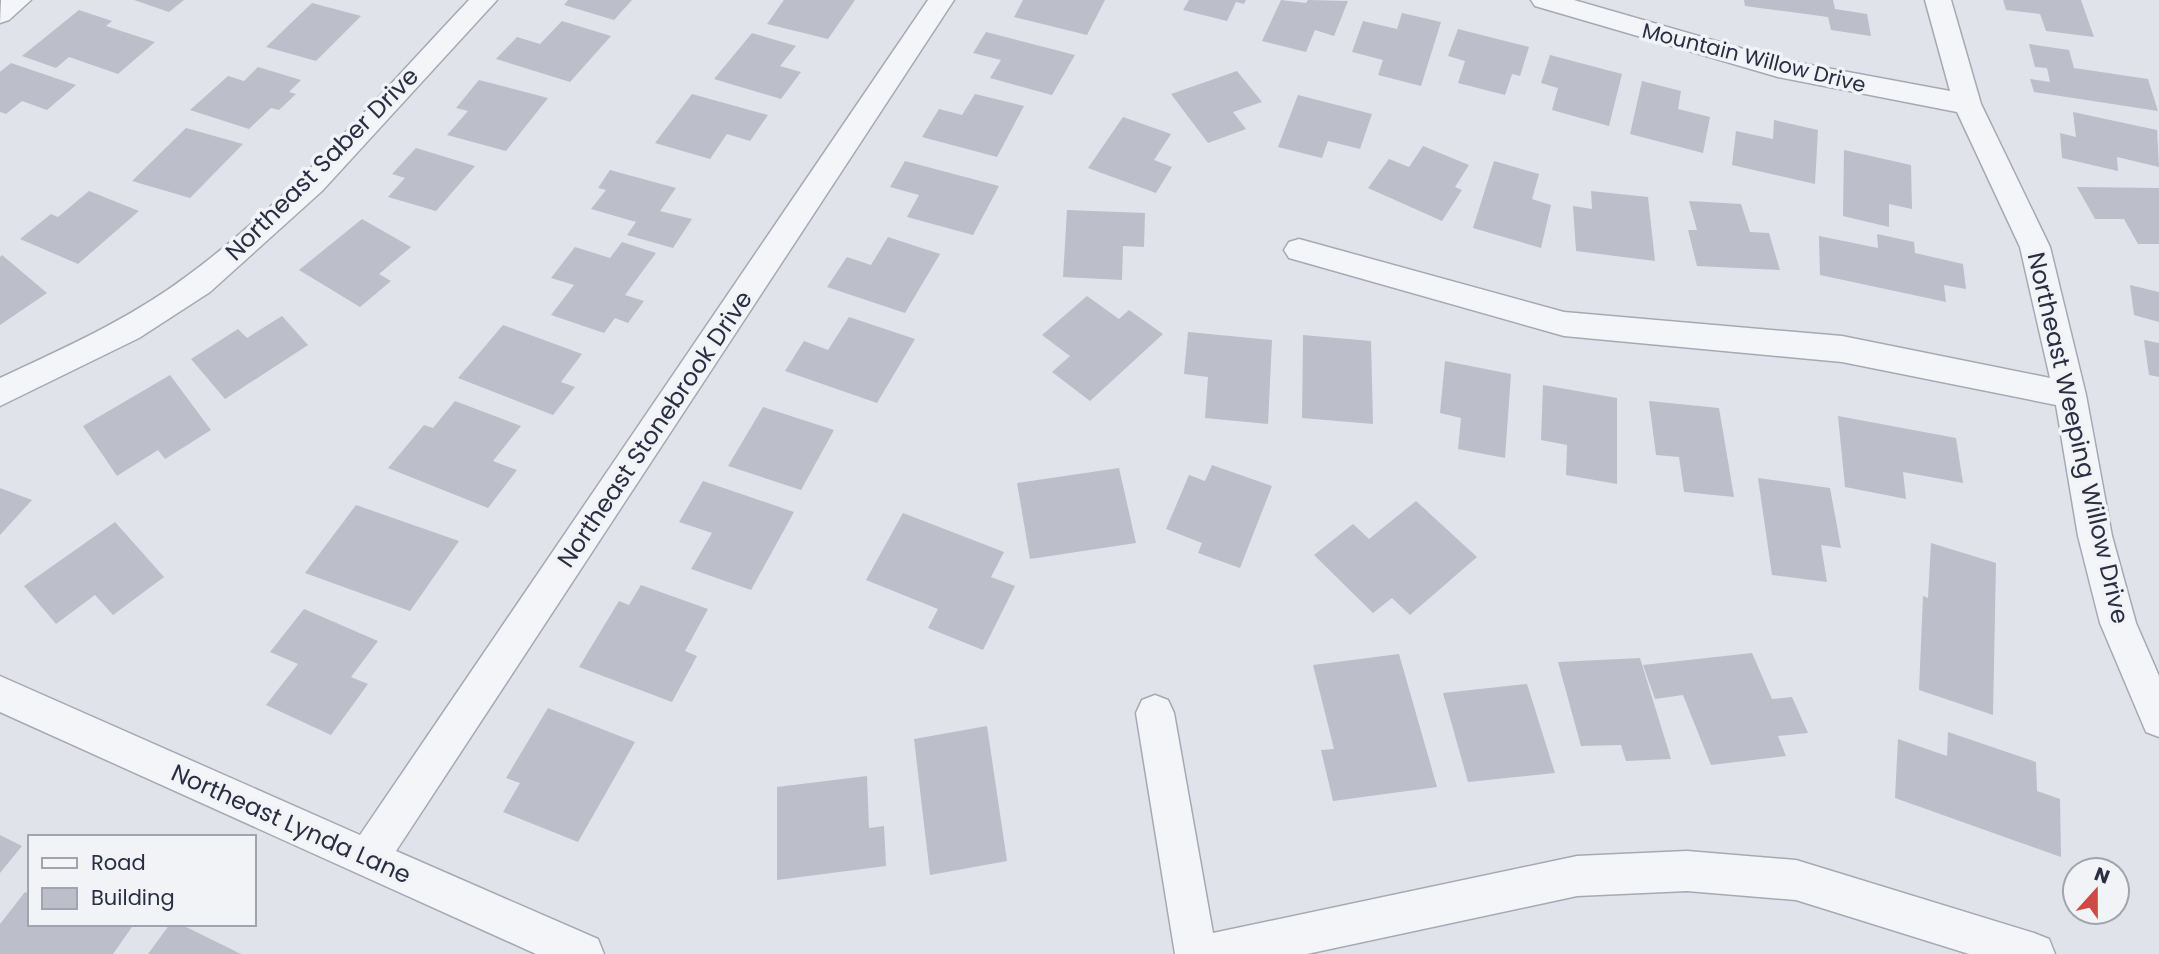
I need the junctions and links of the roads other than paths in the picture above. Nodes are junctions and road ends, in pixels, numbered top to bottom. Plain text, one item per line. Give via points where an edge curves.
1 (18, 0) edge
2 (484, 0) edge
3 (941, 0) edge
4 (1544, 0) edge
5 (1938, 0) edge
6 (0, 14) edge
7 (1967, 104) junction
8 (1299, 250) dead end
9 (0, 393) edge
10 (2070, 395) junction
11 (0, 694) edge
12 (1155, 713) dead end
13 (2159, 719) edge
14 (368, 858) junction
15 (1957, 942) edge
16 (583, 954) edge
17 (1196, 954) edge
18 (1211, 954) edge
19 (2034, 954) edge

1 - 6 street
2 - 9 street, Northeast Saber Drive via 271,222 198,285 93,348
3 - 14 street, Northeast Stonebrook Drive
4 - 7 street, Mountain Willow Drive via 1778,68
5 - 7 street, Northeast Weeping Willow Drive
7 - 10 street, Northeast Weeping Willow Drive via 2035,247
8 - 10 street via 1564,324 1842,349
10 - 13 street, Northeast Weeping Willow Drive via 2095,536 2118,623
11 - 14 street, Northeast Lynda Lane
12 - 17 street
14 - 16 street, Northeast Lynda Lane
15 - 18 street via 1796,880 1687,871 1577,876
15 - 19 street

